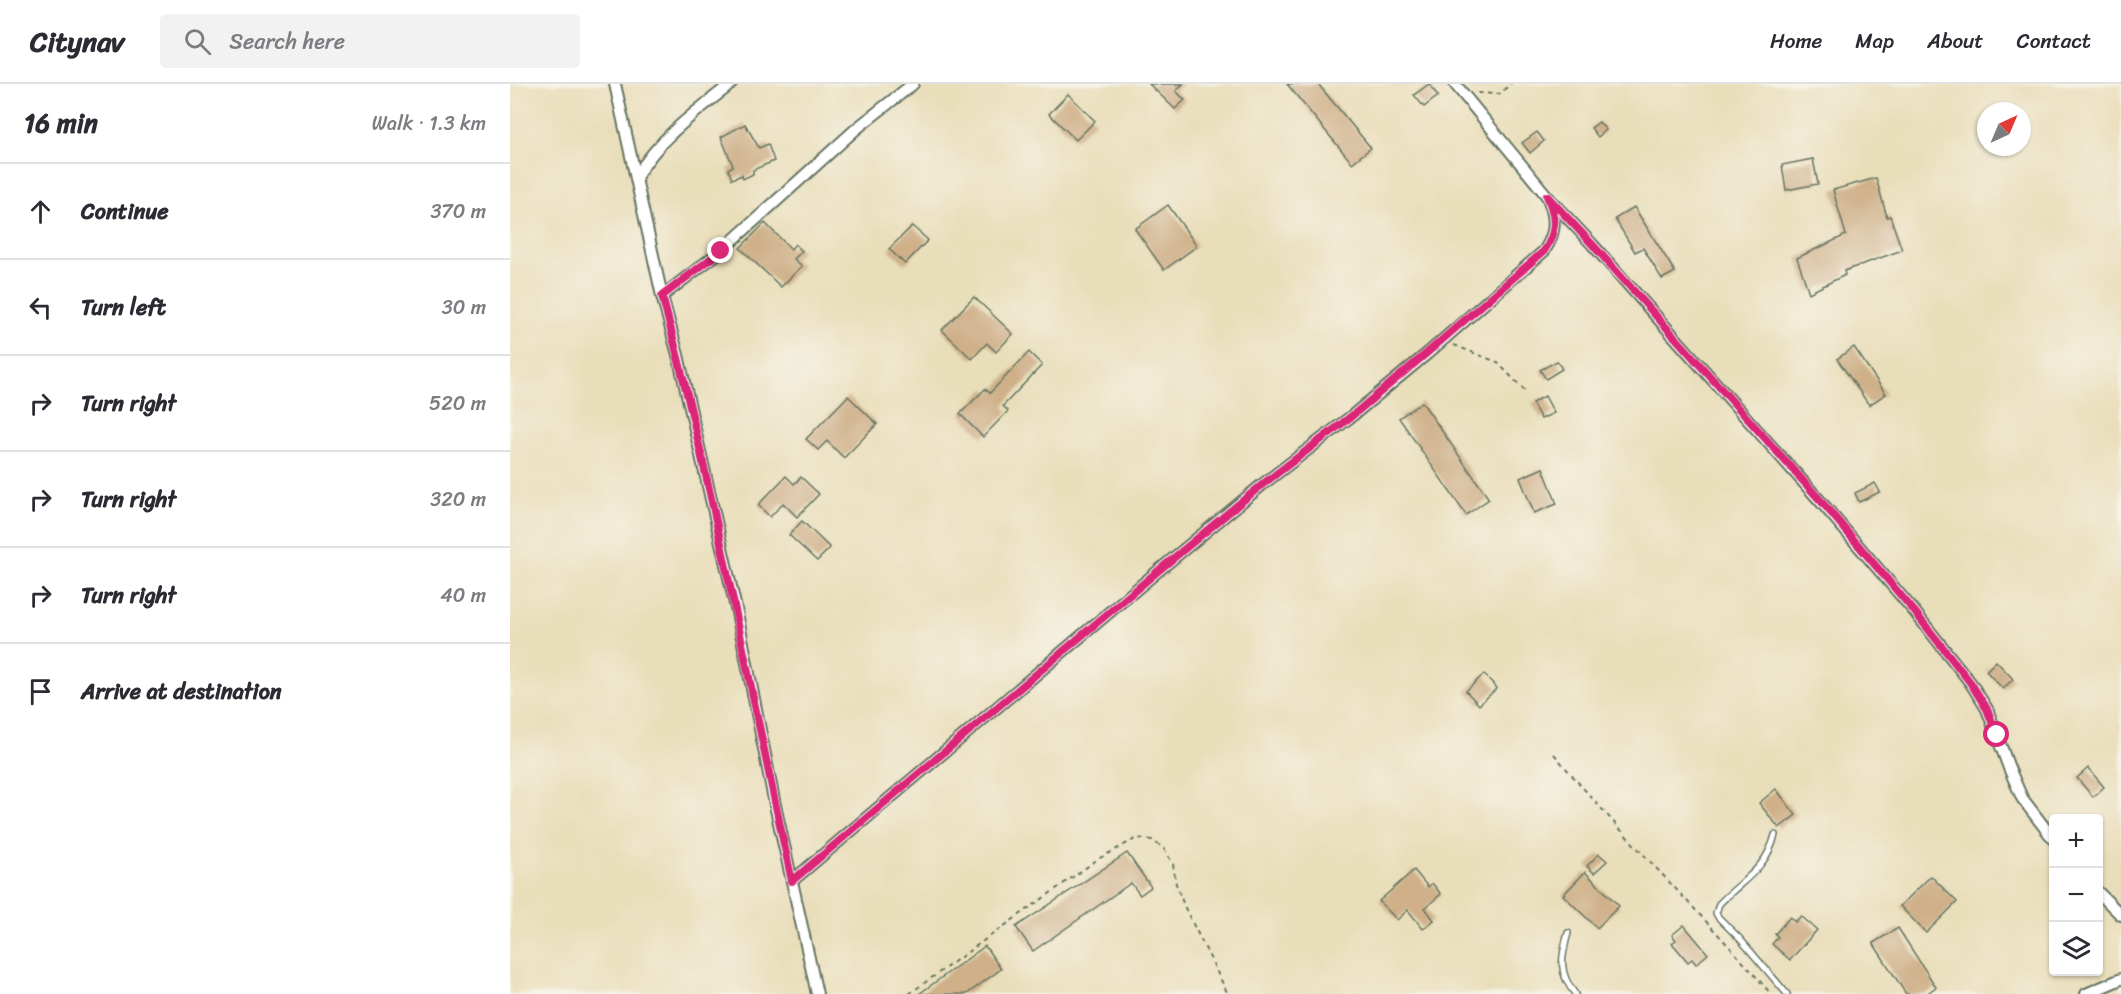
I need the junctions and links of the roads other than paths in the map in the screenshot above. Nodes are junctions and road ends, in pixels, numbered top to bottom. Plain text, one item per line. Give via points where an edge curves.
1 (615, 84) edge
2 (731, 84) edge
3 (913, 84) edge
4 (1458, 88) edge
5 (637, 176) junction
6 (1547, 196) junction
7 (662, 296) junction
8 (2049, 833) edge
9 (1774, 835) dead end
10 (792, 881) junction
11 (2103, 897) edge
12 (2121, 915) edge
13 (1568, 933) dead end
14 (2121, 979) edge
15 (817, 994) edge
16 (1575, 994) edge
17 (1787, 994) edge
18 (2086, 994) edge

1 - 5 street
2 - 5 street via 665,141
3 - 7 street via 856,129 721,251
4 - 6 street
5 - 7 street
6 - 8 street via 1821,501 1970,682 1987,709 2022,798
6 - 10 street via 1554,226 1544,251 1443,340 1158,571
7 - 10 street via 737,613
9 - 17 lane via 1764,861 1719,904 1716,913
10 - 15 street
11 - 12 street
13 - 16 lane via 1561,970
14 - 18 street

